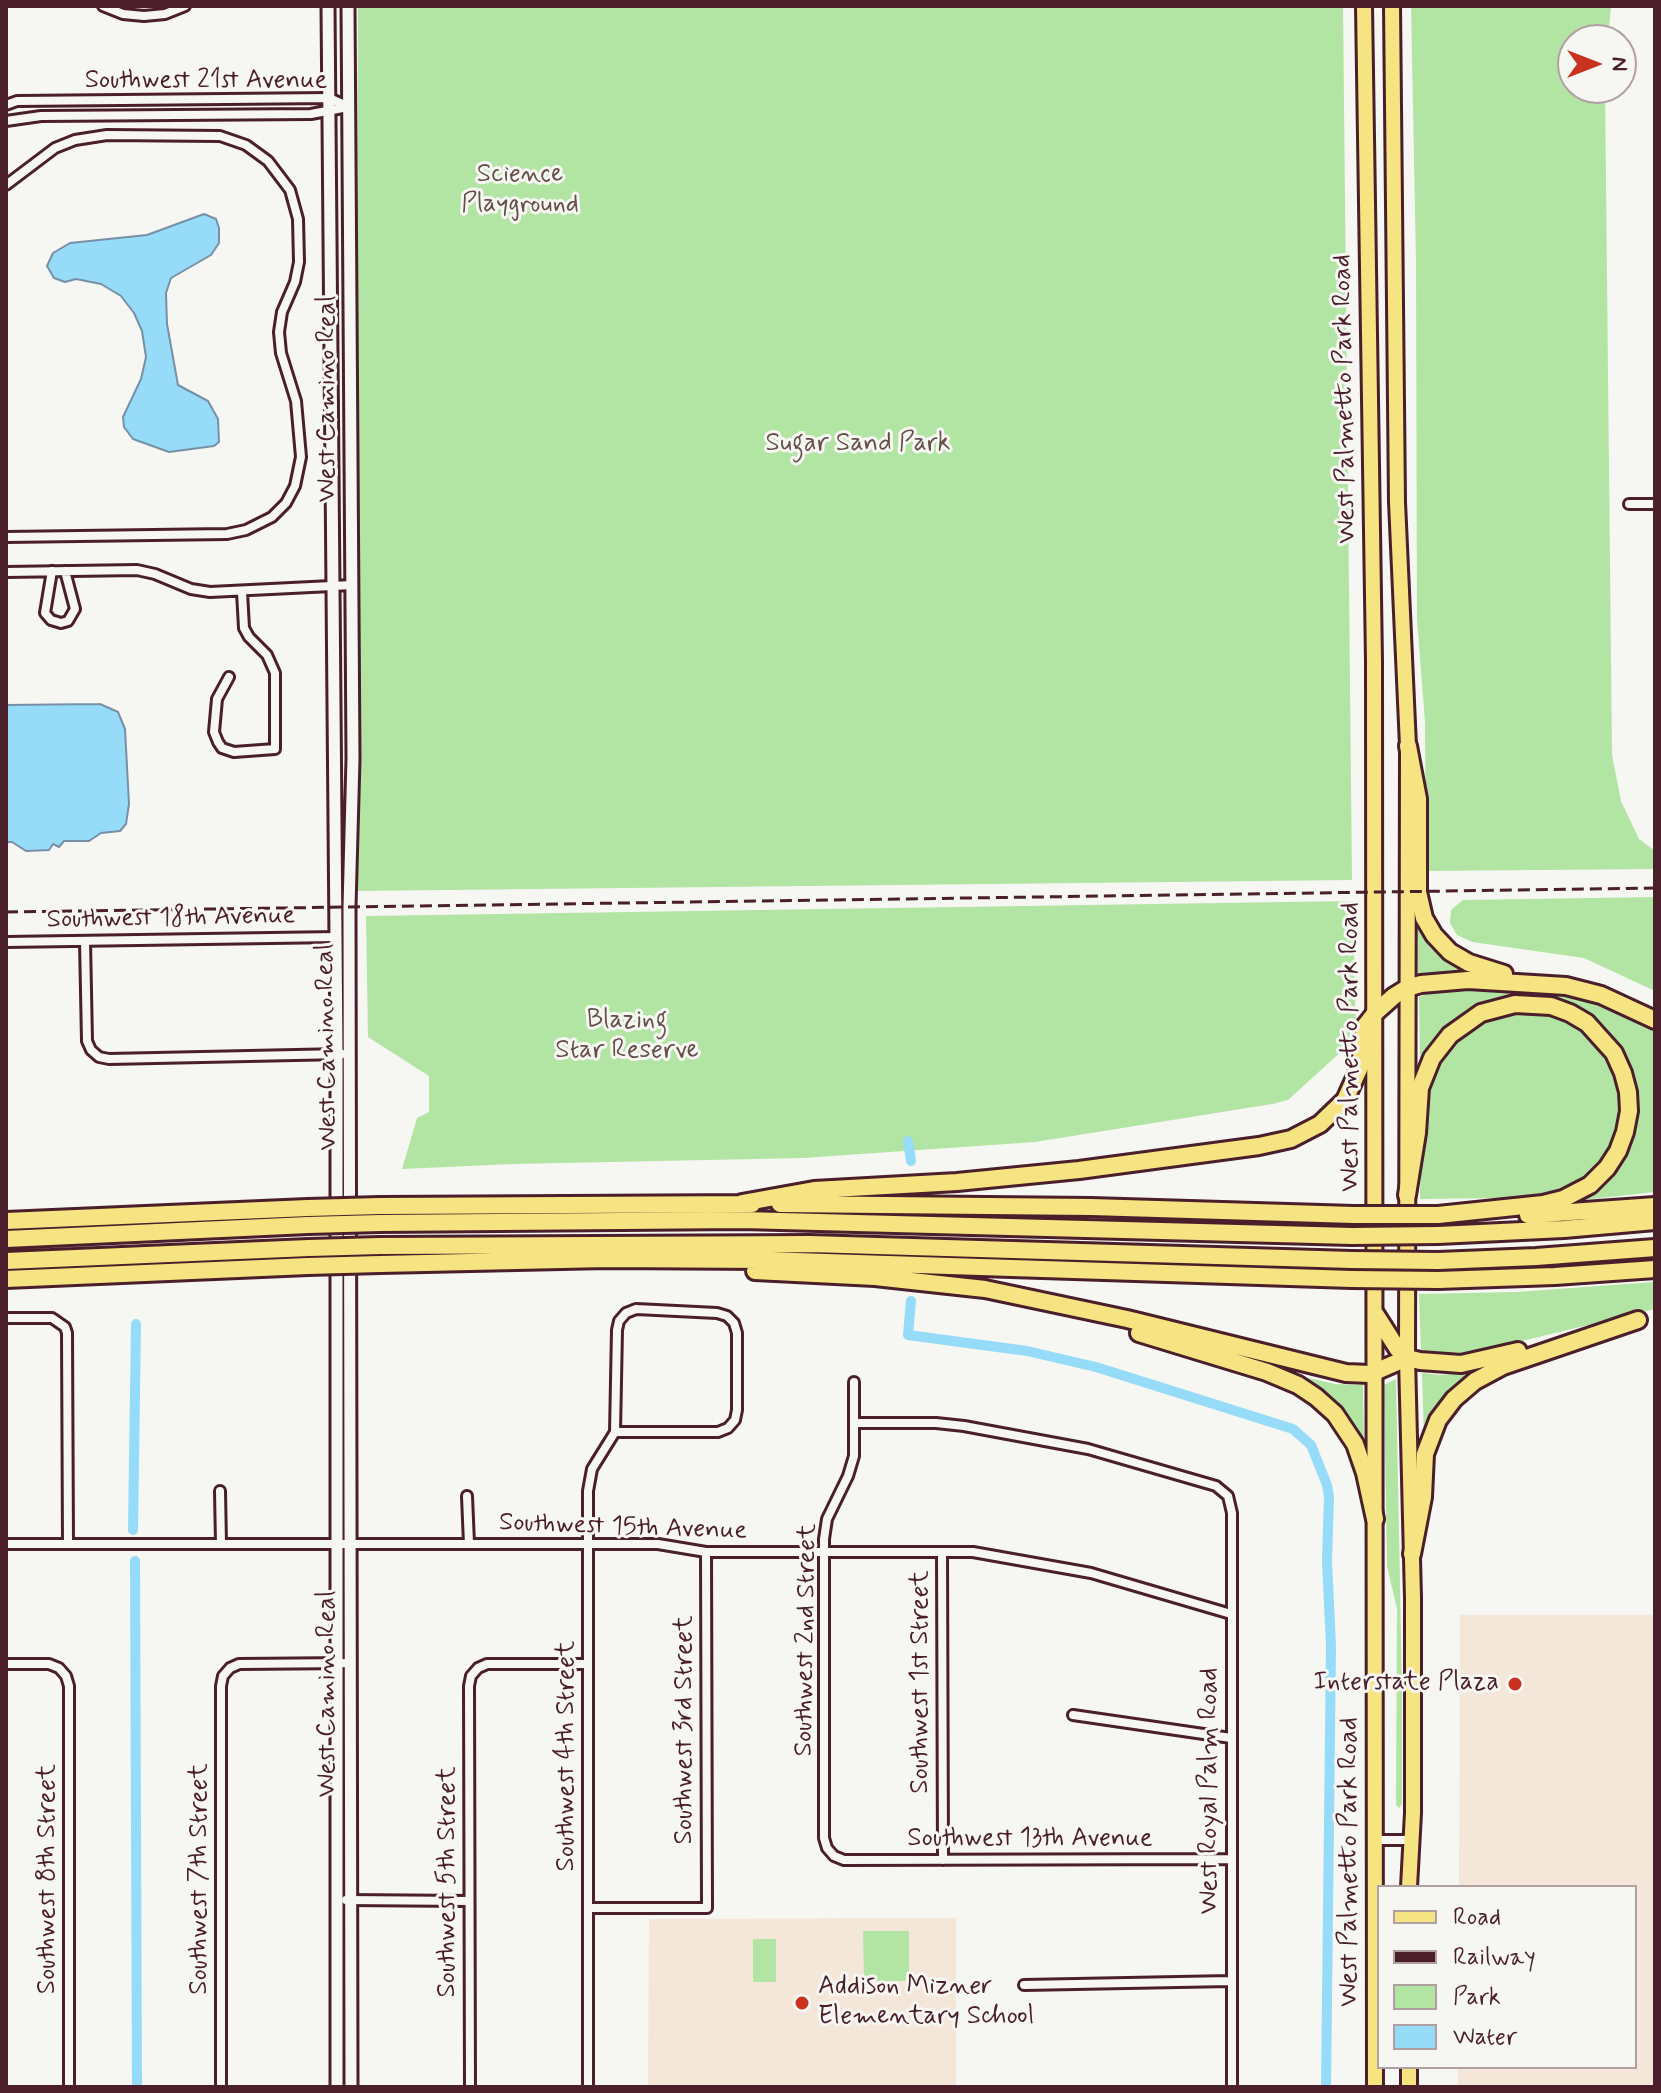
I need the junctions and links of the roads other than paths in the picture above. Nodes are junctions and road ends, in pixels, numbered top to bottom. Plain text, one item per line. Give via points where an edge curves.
1 (103, 6) edge
2 (185, 6) edge
3 (328, 6) edge
4 (348, 6) edge
5 (1364, 6) edge
6 (1392, 6) edge
7 (329, 98) junction
8 (6, 105) edge
9 (349, 107) junction
10 (329, 113) junction
11 (6, 121) edge
12 (6, 185) edge
13 (1369, 315) junction
14 (1395, 315) junction
15 (1629, 504) dead end
16 (1655, 504) edge
17 (6, 537) edge
18 (52, 571) junction
19 (65, 571) junction
20 (6, 572) edge
21 (332, 585) junction
22 (352, 585) junction
23 (242, 592) junction
24 (229, 677) dead end
25 (1408, 746) junction
26 (337, 937) junction
27 (85, 941) junction
28 (6, 942) edge
29 (1544, 983) junction
30 (1407, 988) junction
31 (1376, 1012) junction
32 (1655, 1020) edge
33 (351, 1054) junction
34 (337, 1055) junction
35 (1407, 1195) junction
36 (742, 1203) junction
37 (1655, 1206) edge
38 (1581, 1212) junction
39 (380, 1214) junction
40 (1438, 1215) junction
41 (308, 1216) junction
42 (6, 1221) edge
43 (1655, 1221) edge
44 (1462, 1234) junction
45 (6, 1239) edge
46 (1655, 1248) edge
47 (6, 1261) edge
48 (554, 1262) junction
49 (1438, 1269) junction
50 (1655, 1269) edge
51 (6, 1279) edge
52 (1083, 1310) junction
53 (1376, 1315) junction
54 (1655, 1316) edge
55 (6, 1318) edge
56 (1638, 1320) junction
57 (1407, 1358) junction
58 (1376, 1372) junction
59 (854, 1382) dead end
60 (854, 1423) junction
61 (615, 1432) junction
62 (220, 1491) dead end
63 (467, 1496) dead end
64 (1375, 1519) junction
65 (351, 1542) junction
66 (337, 1543) junction
67 (588, 1543) junction
68 (6, 1544) edge
69 (68, 1544) junction
70 (221, 1544) junction
71 (469, 1544) junction
72 (706, 1552) junction
73 (824, 1552) junction
74 (942, 1552) junction
75 (1412, 1554) junction
76 (1231, 1614) junction
77 (337, 1663) junction
78 (351, 1663) junction
79 (6, 1664) edge
80 (588, 1664) junction
81 (1073, 1715) dead end
82 (1231, 1738) junction
83 (1376, 1840) junction
84 (1411, 1840) junction
85 (832, 1854) joint
86 (1231, 1859) junction
87 (943, 1860) junction
88 (1409, 1885) edge
89 (338, 1900) junction
90 (352, 1900) junction
91 (469, 1901) junction
92 (588, 1908) junction
93 (1230, 1981) junction
94 (1024, 1985) dead end
95 (69, 2087) edge
96 (221, 2087) edge
97 (337, 2087) edge
98 (351, 2087) edge
99 (470, 2087) edge
100 (588, 2087) edge
101 (1232, 2087) edge
102 (1375, 2087) edge

1 - 2 street via 144,16
3 - 7 street, West Camino Real
4 - 9 street, West Camino Real
5 - 13 main road, West Palmetto Park Road
6 - 14 main road, West Palmetto Park Road
7 - 8 street, Southwest 21st Avenue
7 - 9 street, Southwest 21st Avenue
7 - 10 street, West Camino Real
9 - 10 street, Southwest 21st Avenue
9 - 22 street, West Camino Real
10 - 11 street, Southwest 21st Avenue via 41,116
10 - 21 street, West Camino Real
12 - 17 street via 55,148 107,135 220,136 246,145 268,161 286,182 298,219 299,262 279,332 296,401 301,457 286,503 246,530
13 - 14 main road
13 - 31 main road, West Palmetto Park Road
14 - 25 main road, West Palmetto Park Road
15 - 16 street
18 - 19 street
18 - 19 street via 45,613 61,623 75,609
18 - 20 street
19 - 23 street via 137,570 191,589
21 - 22 street
21 - 23 street
21 - 26 street, West Camino Real
22 - 33 street, West Camino Real
23 - 24 street via 244,628 275,673 275,749 234,752 218,742 217,699
25 - 29 highway via 1418,799 1418,902 1428,927 1450,952 1469,963
25 - 30 main road, West Palmetto Park Road
26 - 27 street, Southwest 18th Avenue
26 - 34 street, West Camino Real
27 - 28 street, Southwest 18th Avenue
27 - 34 street via 87,1041 94,1053 109,1059
29 - 30 highway via 1456,980
29 - 32 highway via 1592,992
30 - 31 highway
30 - 35 main road, West Palmetto Park Road
31 - 36 highway via 1365,1026 1363,1055 1351,1092 1320,1124 1291,1139 1079,1170 814,1190
31 - 53 main road, West Palmetto Park Road
33 - 34 street
33 - 65 street, West Camino Real
34 - 66 street, West Camino Real
35 - 40 highway via 1420,1088 1432,1058 1450,1035 1481,1013 1515,1004 1551,1006 1587,1023 1614,1053 1628,1092 1625,1132 1607,1168 1590,1185 1563,1199
35 - 57 main road, West Palmetto Park Road
36 - 39 highway
36 - 40 highway, bridge
37 - 38 highway
38 - 40 highway
38 - 44 highway
39 - 41 highway, bridge
39 - 44 highway, bridge via 1352,1236
41 - 42 highway
41 - 45 highway
43 - 44 highway
46 - 49 highway
47 - 49 highway, bridge via 380,1246 782,1244 1352,1260
48 - 49 highway, bridge via 817,1261 1352,1279
48 - 51 highway, bridge
48 - 52 highway via 935,1282
49 - 50 highway via 1555,1276
52 - 58 highway via 1332,1371
52 - 64 highway via 1308,1390 1335,1414 1355,1444
53 - 57 highway
53 - 58 main road, West Palmetto Park Road
54 - 56 highway
55 - 69 street via 52,1318 67,1333
56 - 57 highway via 1471,1363
56 - 75 highway via 1503,1366 1454,1399 1433,1430 1425,1454
57 - 58 highway
57 - 75 main road, West Palmetto Park Road
58 - 64 main road, West Palmetto Park Road
59 - 60 street, Southwest 2nd Street
60 - 73 street, Southwest 2nd Street via 851,1467 827,1519
60 - 76 street, West Royal Palm Road via 950,1425 1088,1449 1216,1486 1228,1496 1232,1513
61 - 61 street via 728,1428 737,1410 734,1323 717,1313 626,1313 617,1330
61 - 67 street, Southwest 4th Street via 589,1480
62 - 70 street
63 - 71 street
64 - 83 main road, West Palmetto Park Road
65 - 66 street, Southwest 15th Avenue
65 - 71 street, Southwest 15th Avenue
65 - 78 street, West Camino Real
66 - 70 street, Southwest 15th Avenue
66 - 77 street, West Camino Real
67 - 71 street, Southwest 15th Avenue
67 - 72 street, Southwest 15th Avenue via 658,1544
67 - 80 street, Southwest 4th Street
68 - 69 street, Southwest 15th Avenue
69 - 70 street, Southwest 15th Avenue
72 - 73 street, Southwest 15th Avenue
72 - 92 street, Southwest 3rd Street via 707,1908
73 - 74 street, Southwest 15th Avenue
73 - 85 street, Southwest 2nd Street via 824,1838
74 - 76 street, Southwest 15th Avenue via 1059,1566
74 - 87 street, Southwest 1st Street
75 - 84 main road, West Palmetto Park Road
76 - 82 street, West Royal Palm Road
77 - 78 street
77 - 89 street, West Camino Real
77 - 96 street, Southwest 7th Street via 239,1664 226,1672 221,1686
78 - 90 street, West Camino Real
79 - 95 street, Southwest 8th Street via 49,1664 63,1672 69,1686
80 - 91 street, Southwest 5th Street via 487,1664 471,1676
80 - 92 street, Southwest 4th Street
81 - 82 street
82 - 86 street, West Royal Palm Road
83 - 84 street
83 - 102 main road, West Palmetto Park Road
84 - 88 main road, West Palmetto Park Road
85 - 87 street, Southwest 13th Avenue via 844,1860
86 - 87 street, Southwest 13th Avenue
86 - 93 street, West Royal Palm Road
89 - 90 street
89 - 97 street, West Camino Real
90 - 91 street
90 - 98 street, West Camino Real
91 - 99 street, Southwest 5th Street
92 - 100 street, Southwest 4th Street
93 - 94 street
93 - 101 street, West Royal Palm Road

